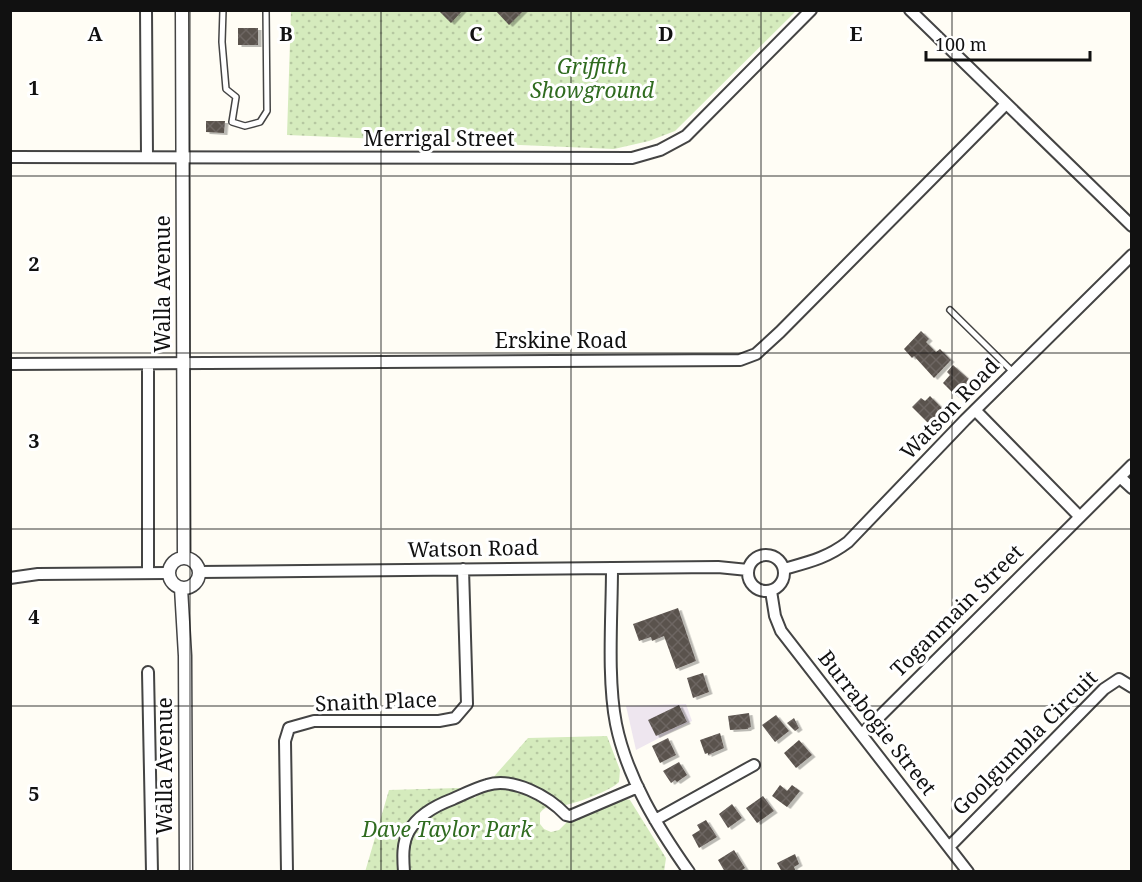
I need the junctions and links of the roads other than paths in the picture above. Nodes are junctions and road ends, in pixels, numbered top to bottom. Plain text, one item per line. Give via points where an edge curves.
1 (146, 10) edge
2 (182, 10) edge
3 (223, 10) edge
4 (266, 10) edge
5 (811, 10) edge
6 (910, 10) edge
7 (1006, 104) junction
8 (10, 157) edge
9 (147, 157) junction
10 (183, 157) junction
11 (1131, 226) edge
12 (1131, 255) edge
13 (950, 310) dead end
14 (10, 364) edge
15 (148, 364) junction
16 (183, 364) junction
17 (1013, 372) junction
18 (975, 410) junction
19 (1131, 465) edge
20 (1120, 477) junction
21 (1131, 488) edge
22 (1079, 516) junction
23 (183, 557) junction
24 (612, 568) junction
25 (463, 569) junction
26 (784, 569) junction
27 (748, 570) junction
28 (199, 572) junction
29 (148, 573) junction
30 (168, 573) junction
31 (10, 578) edge
32 (181, 588) junction
33 (771, 591) junction
34 (148, 672) dead end
35 (1131, 687) edge
36 (862, 735) junction
37 (754, 765) dead end
38 (638, 787) junction
39 (655, 820) junction
40 (949, 847) junction
41 (687, 871) edge
42 (152, 872) edge
43 (186, 872) edge
44 (287, 872) edge
45 (404, 872) edge
46 (968, 872) edge

1 - 9 street
2 - 10 street, Walla Avenue
3 - 4 lane via 226,89 236,97 232,122 245,126 260,122 267,111
5 - 10 street, Merrigal Street via 686,136 660,150 632,158
6 - 7 street
7 - 11 street
7 - 16 street, Erskine Road via 780,332 756,354 740,360
8 - 9 street, Merrigal Street
9 - 10 street, Merrigal Street
10 - 16 street, Walla Avenue
12 - 17 street, Watson Road
13 - 17 lane
14 - 15 street, Erskine Road
15 - 16 street, Erskine Road
15 - 29 street, Walla Avenue
16 - 23 street, Walla Avenue
17 - 18 street, Watson Road
18 - 22 street
18 - 26 street, Watson Road via 848,542 832,554
19 - 20 street, Toganmain Street
20 - 21 street
20 - 22 street, Toganmain Street
22 - 36 street, Toganmain Street
23 - 28 street via 192,560
23 - 30 street via 174,560
24 - 25 street, Watson Road
24 - 27 street, Watson Road
24 - 38 street via 614,708 621,743
25 - 28 street, Watson Road
25 - 44 street, Snaith Place via 466,704 455,718 314,721 289,728 285,741
26 - 27 street via 771,555 753,561
26 - 33 street via 784,578
27 - 33 street via 754,587
28 - 32 street via 194,584
29 - 30 street
29 - 31 street
30 - 32 street via 172,583
32 - 43 street, Walla Avenue
33 - 36 street, Burrabogie Street via 781,631
34 - 42 street, Walla Avenue
35 - 40 street, Goolgumbla Circuit via 1119,679 1104,689
36 - 40 street, Burrabogie Street
37 - 39 street
38 - 39 street
38 - 45 street via 570,816 545,798 513,784 489,784 440,804 419,818 405,843
39 - 41 street
40 - 46 street, Burrabogie Street

